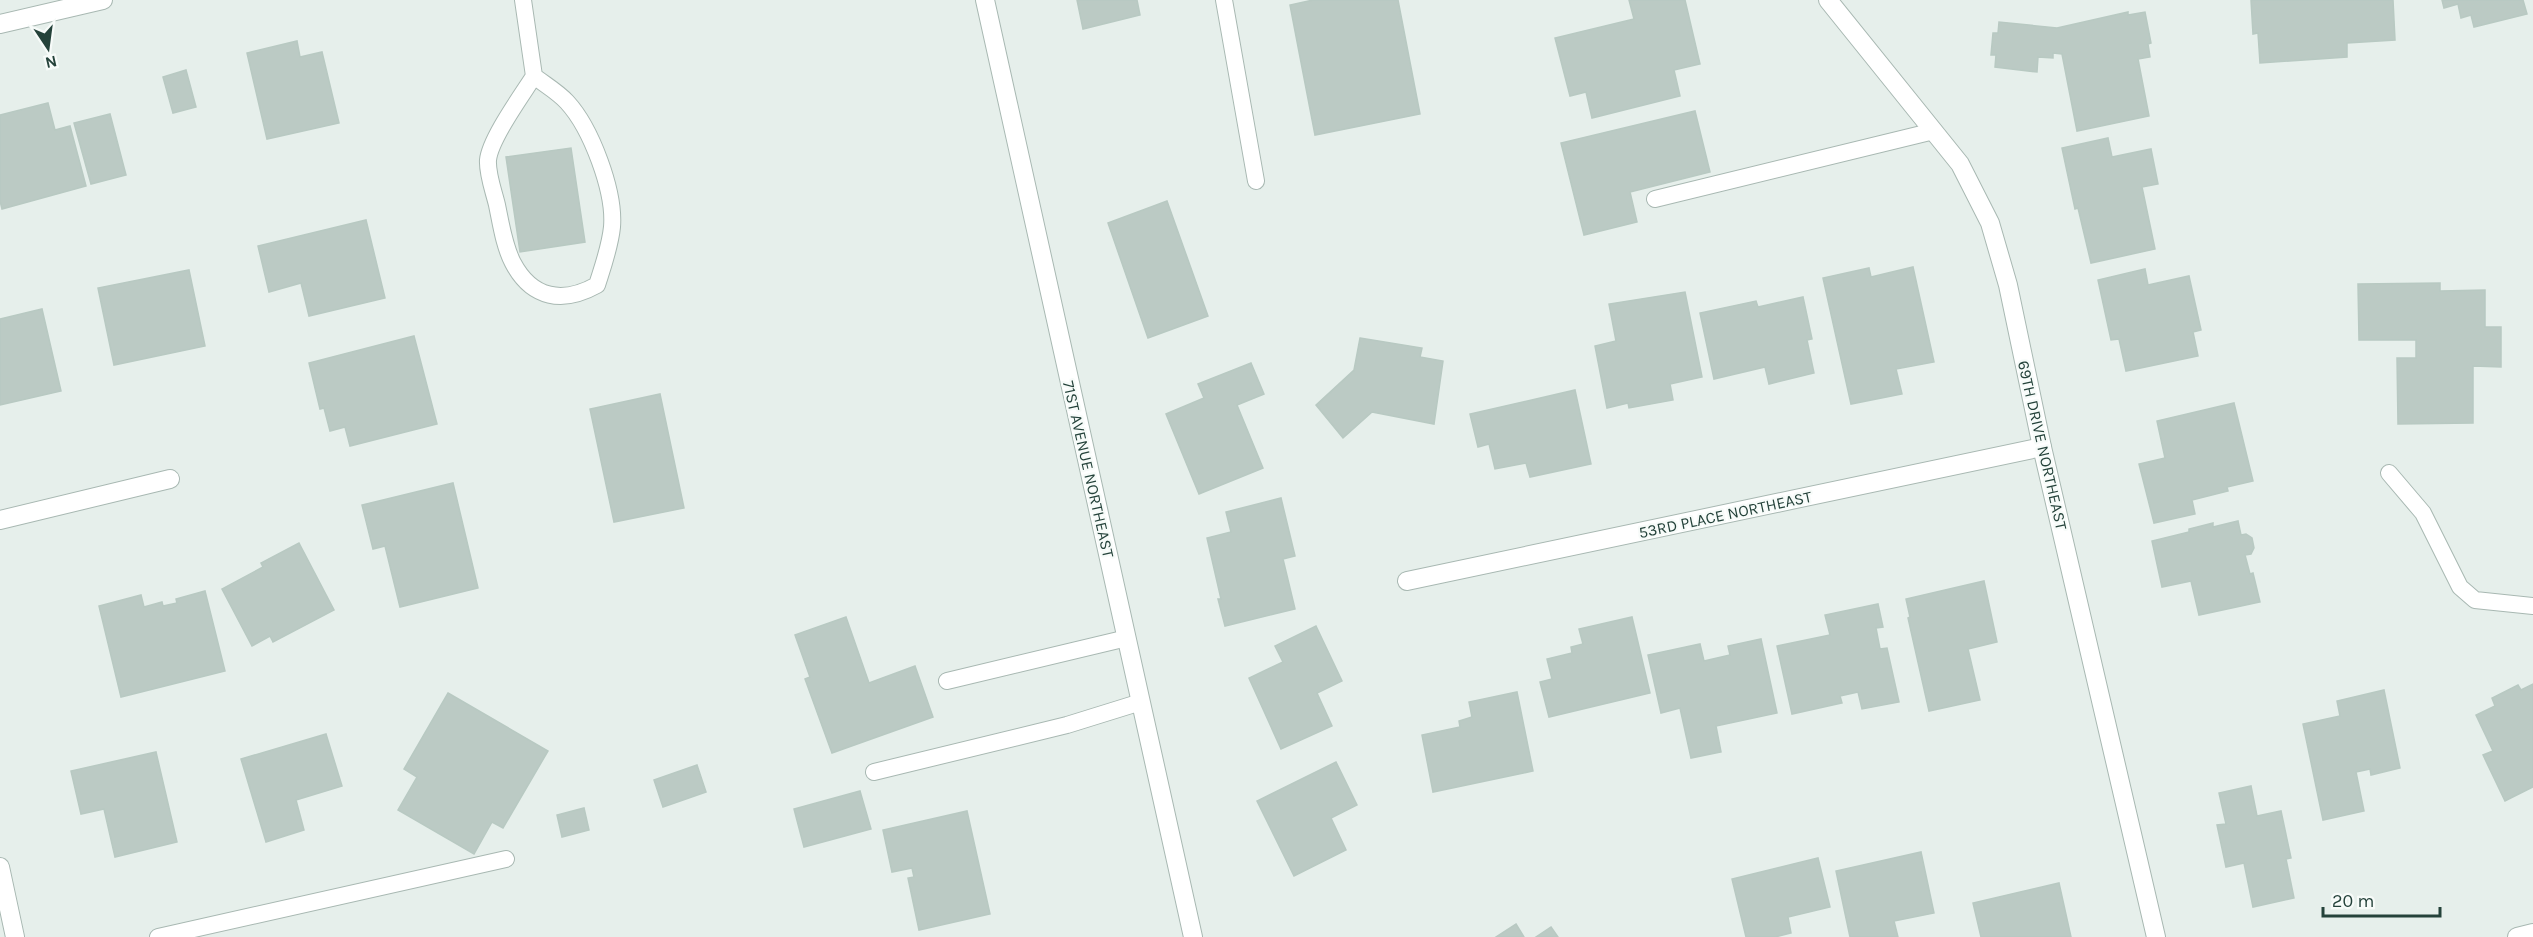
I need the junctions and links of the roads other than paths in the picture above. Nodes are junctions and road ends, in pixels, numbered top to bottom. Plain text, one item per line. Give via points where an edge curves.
1 (103, 0) edge
2 (523, 0) edge
3 (984, 0) edge
4 (1224, 0) edge
5 (1828, 0) edge
6 (0, 24) edge
7 (534, 76) junction
8 (1934, 131) junction
9 (1257, 181) dead end
10 (1655, 199) dead end
11 (2042, 447) junction
12 (2389, 472) dead end
13 (170, 479) dead end
14 (0, 520) edge
15 (1407, 581) dead end
16 (2533, 606) edge
17 (1127, 638) junction
18 (946, 681) dead end
19 (1141, 702) junction
20 (874, 772) dead end
21 (506, 859) dead end
22 (0, 867) edge
23 (2533, 933) edge
24 (15, 937) edge
25 (158, 937) edge
26 (1193, 937) edge
27 (2156, 937) edge
28 (2517, 937) edge

1 - 6 street
2 - 7 lane
3 - 17 street, 71ST AVENUE NORTHEAST
4 - 9 lane
5 - 8 street, 69TH DRIVE NORTHEAST
7 - 7 lane via 567,101 588,132 605,176 612,225 605,261 597,285 579,295 552,297 532,286 519,271 504,238 494,193 488,160 504,123
8 - 10 lane
8 - 11 street, 69TH DRIVE NORTHEAST via 1960,164 1990,223 2008,285
11 - 15 street, 53RD PLACE NORTHEAST
11 - 27 street, 69TH DRIVE NORTHEAST
12 - 16 lane via 2423,513 2460,587 2475,600
13 - 14 street
17 - 18 lane
17 - 19 street, 71ST AVENUE NORTHEAST
19 - 20 lane via 1067,725
19 - 26 street, 71ST AVENUE NORTHEAST
21 - 25 lane
22 - 24 street
23 - 28 street

